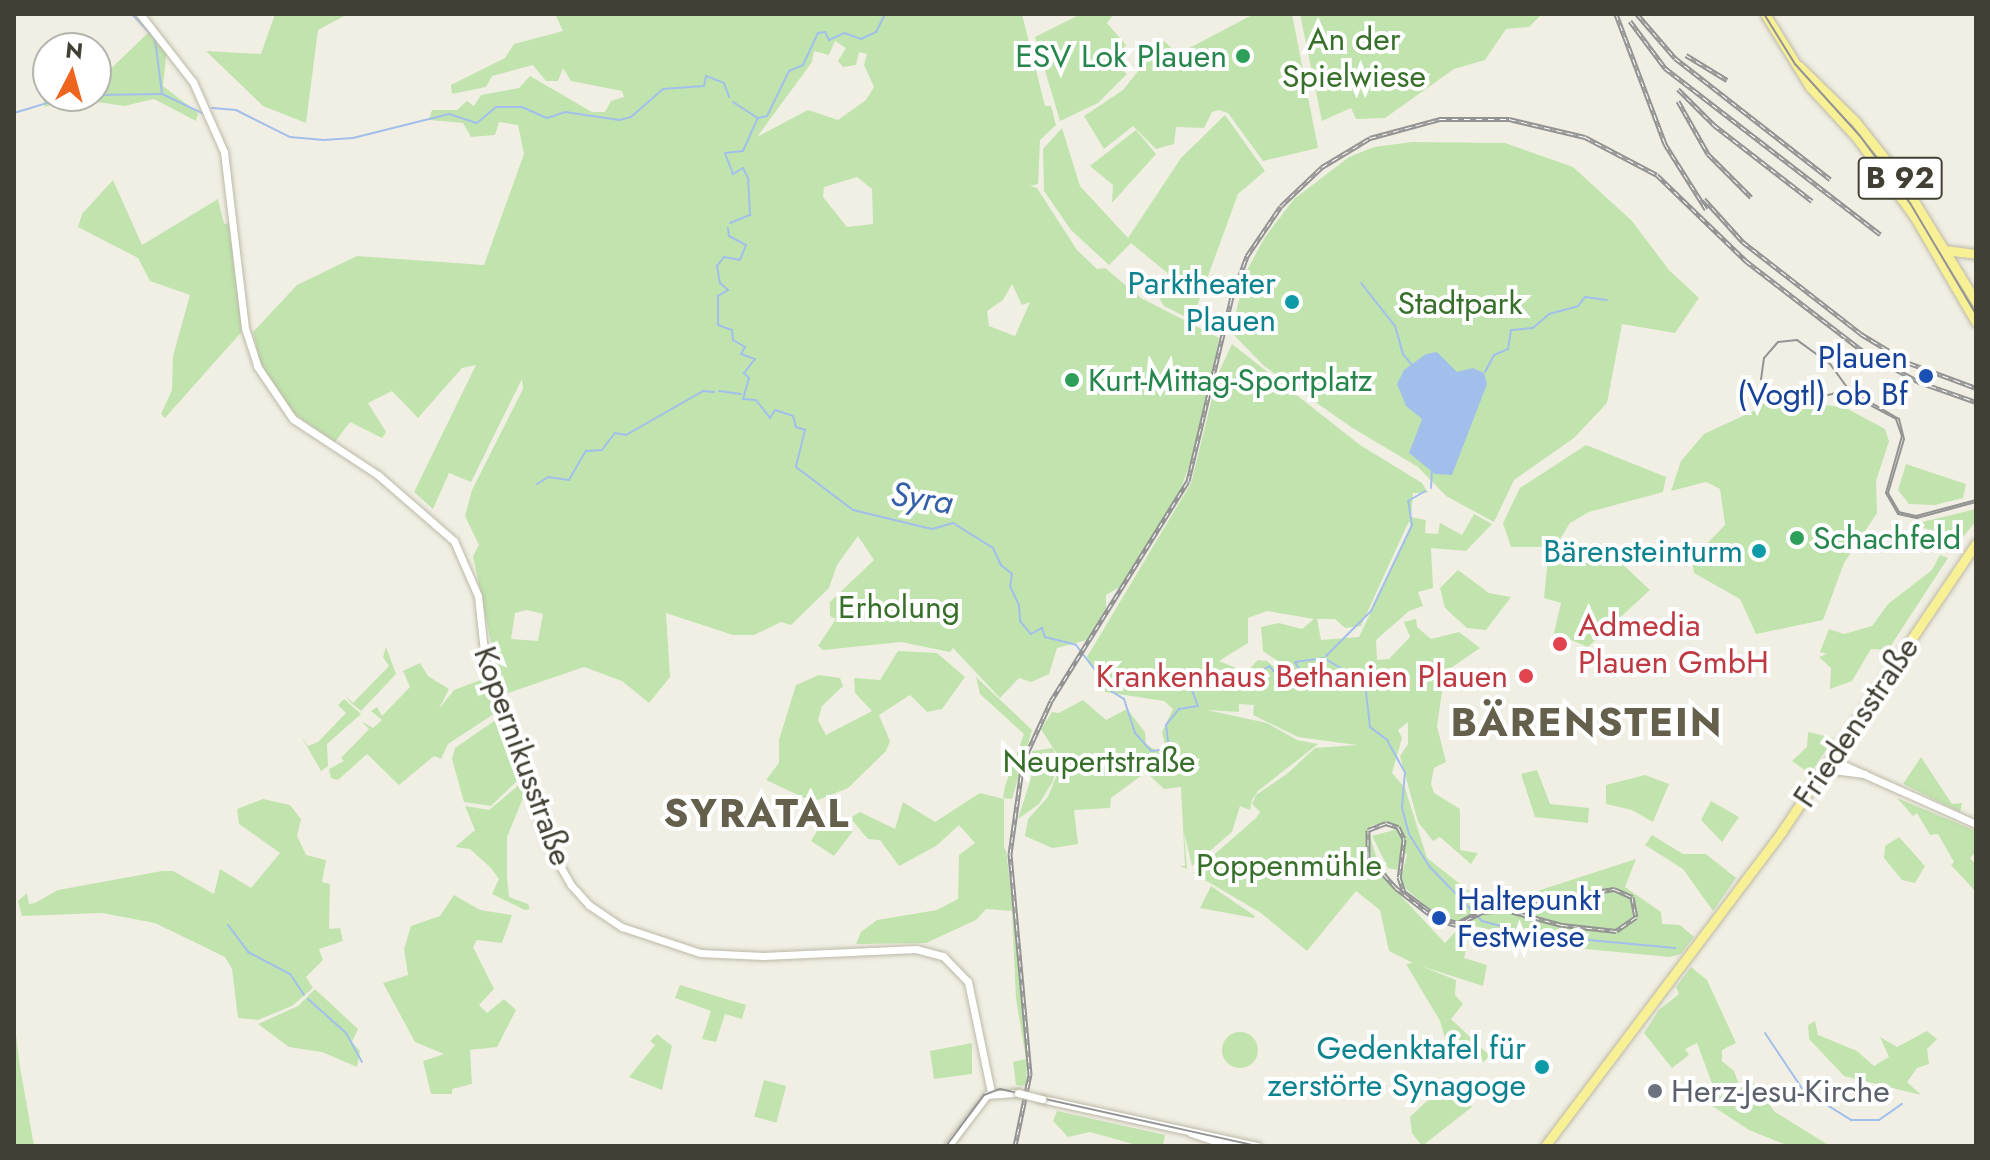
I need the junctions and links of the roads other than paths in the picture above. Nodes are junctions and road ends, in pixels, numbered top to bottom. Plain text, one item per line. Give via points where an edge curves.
1 (140, 14) edge
2 (1765, 14) edge
3 (1944, 252) junction
4 (1975, 258) edge
5 (1960, 273) junction
6 (1976, 302) edge
7 (1976, 322) edge
8 (1976, 543) edge
9 (1830, 759) junction
10 (1824, 769) junction
11 (1869, 774) junction
12 (1976, 824) edge
13 (991, 1092) junction
14 (1189, 1132) junction
15 (948, 1146) edge
16 (1230, 1146) edge
17 (1258, 1146) edge
18 (1545, 1146) edge

1 - 13 street, Kopernikusstraße via 185,70 219,136 233,192 252,356 282,408 408,498 454,541 473,578 482,654 557,865 589,905 645,937 700,953 934,952 964,975
2 - 3 main road, B 92 via 1794,61 1865,132
3 - 4 main road
3 - 5 main road, B 92
3 - 7 main road, B 92
4 - 5 main road
5 - 6 main road, B 92
8 - 9 main road, Friedensstraße
9 - 10 main road, Friedensstraße
9 - 11 street
10 - 11 street
10 - 18 main road, Friedensstraße
11 - 12 street
13 - 14 street, bridge via 1014,1092
13 - 15 street
14 - 16 street
14 - 17 street via 1210,1132

